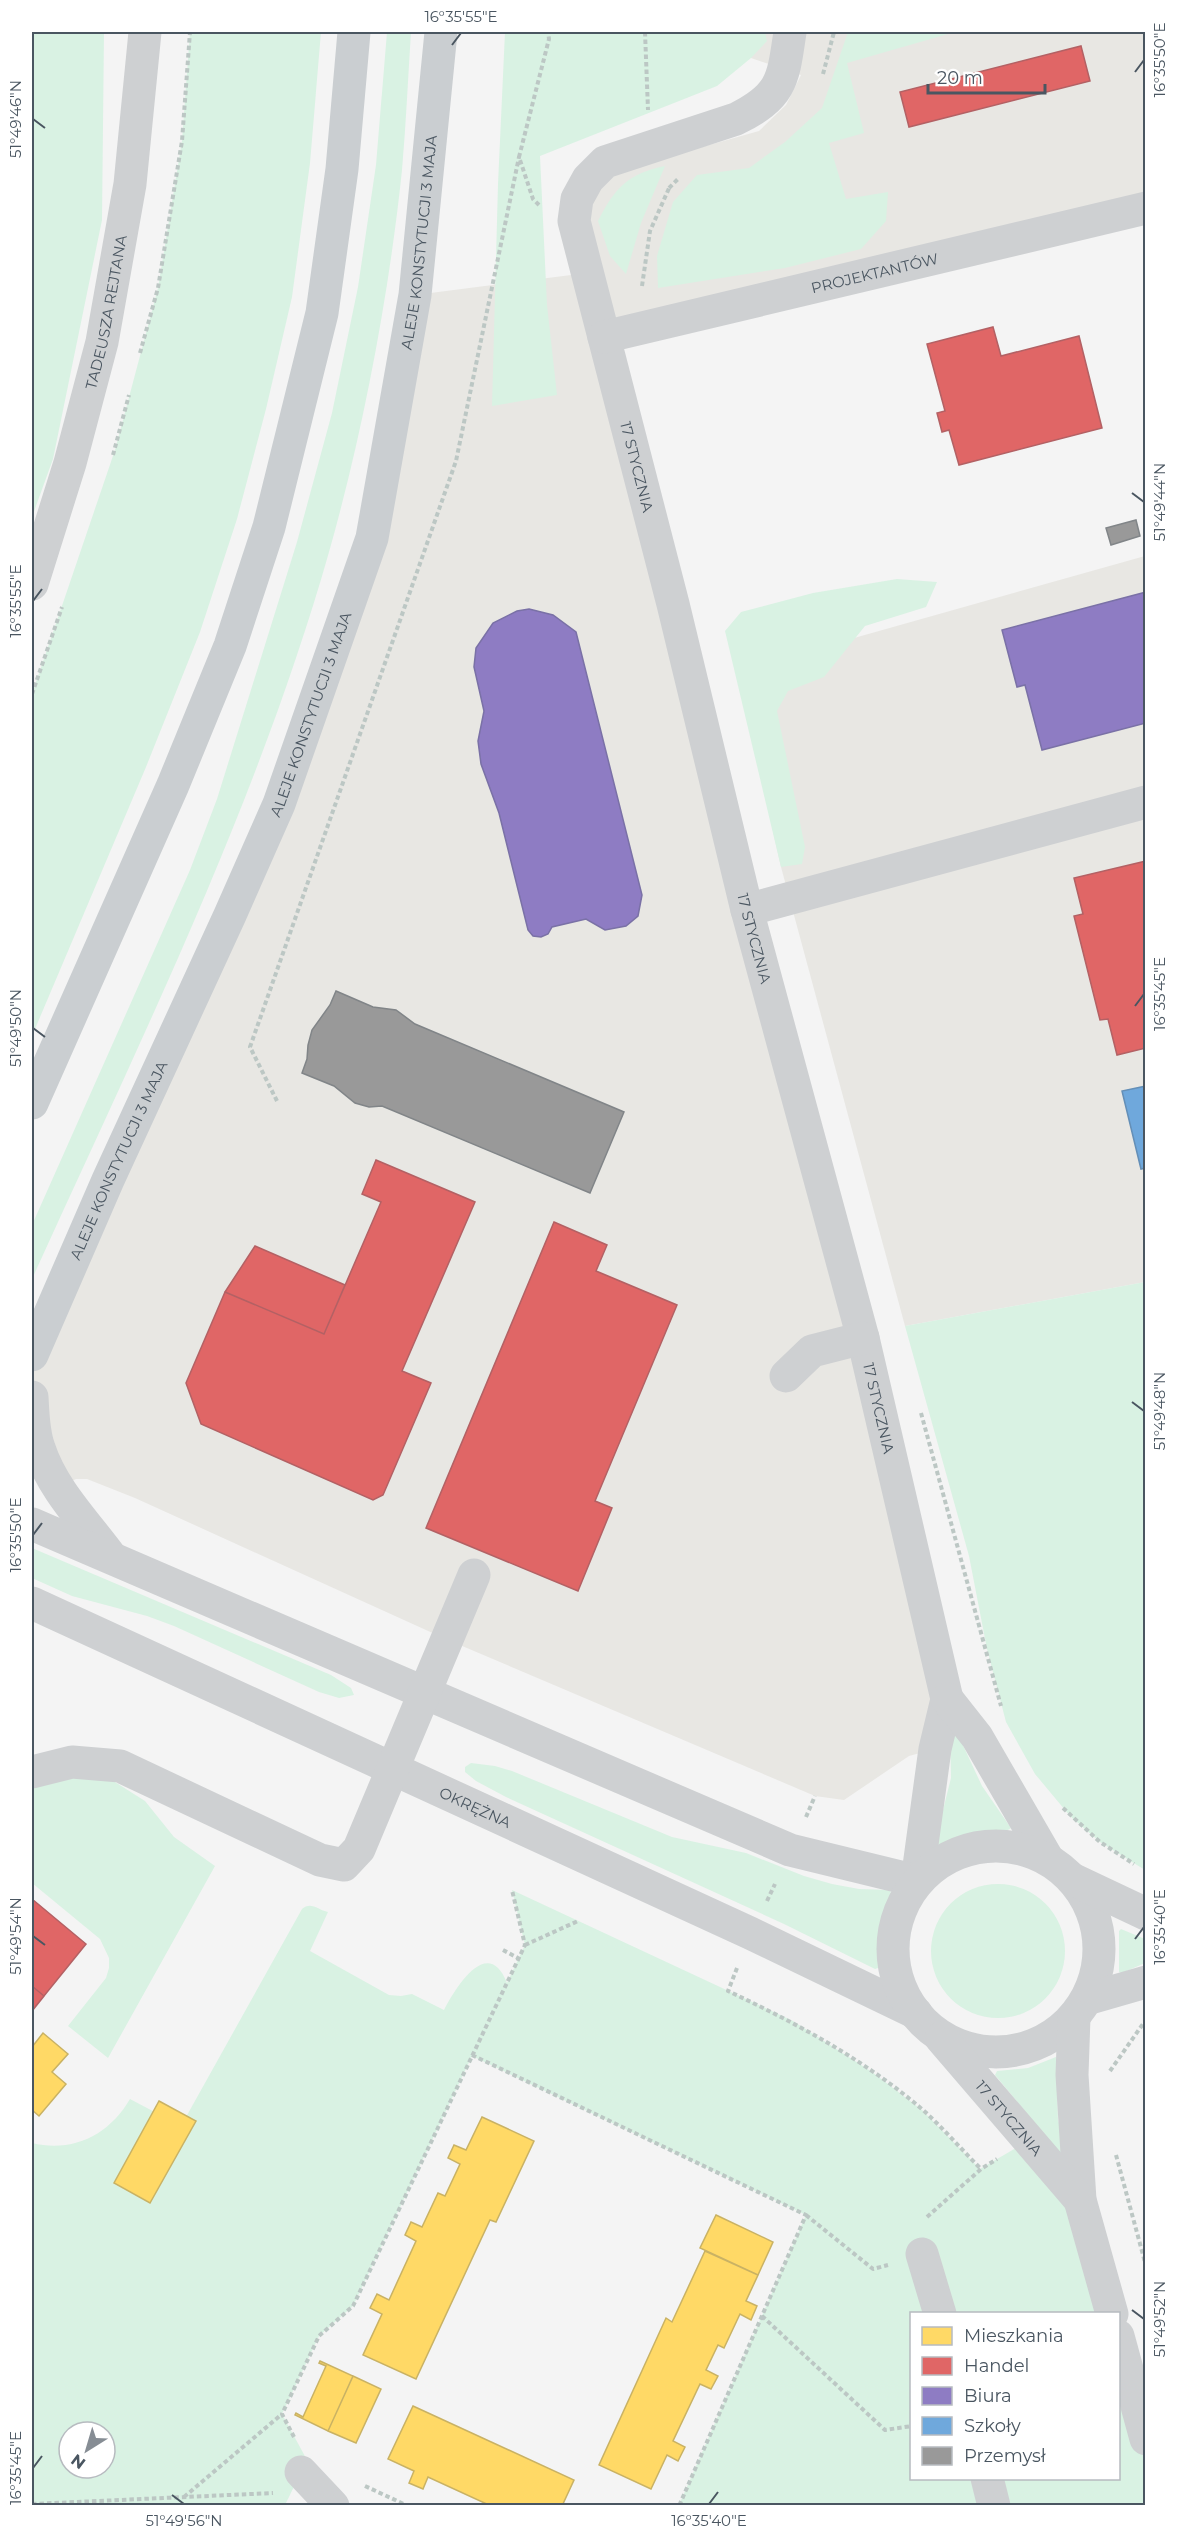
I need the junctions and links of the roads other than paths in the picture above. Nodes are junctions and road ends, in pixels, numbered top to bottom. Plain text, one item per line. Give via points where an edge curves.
1 (145, 32) edge
2 (354, 32) edge
3 (441, 32) edge
4 (790, 32) edge
5 (1146, 208) edge
6 (604, 337) junction
7 (32, 584) edge
8 (1146, 802) edge
9 (747, 910) junction
10 (32, 1103) edge
11 (863, 1338) junction
12 (32, 1355) edge
13 (786, 1376) dead end
14 (32, 1396) edge
15 (32, 1524) edge
16 (112, 1558) junction
17 (474, 1575) dead end
18 (32, 1603) edge
19 (426, 1694) junction
20 (947, 1699) junction
21 (393, 1769) junction
22 (32, 1772) edge
23 (1047, 1858) junction
24 (1074, 1880) junction
25 (917, 1881) junction
26 (1146, 1914) edge
27 (1146, 1982) edge
28 (1081, 2008) junction
29 (927, 2024) junction
30 (1080, 2200) junction
31 (922, 2254) road end
32 (940, 2312) edge
33 (1112, 2312) edge
34 (1120, 2340) edge
35 (1146, 2439) edge
36 (301, 2472) road end
37 (987, 2480) edge
38 (333, 2505) edge
39 (993, 2505) edge

1 - 7 street, TADEUSZA REJTANA via 130,184 102,342
2 - 10 main road via 342,169 322,313 269,527 231,646
3 - 12 main road, ALEJE KONSTYTUCJI 3 MAJA via 415,295 372,538 279,804
4 - 6 street, 17 STYCZNIA via 780,83 753,111 605,162 588,179 577,199 574,222
5 - 6 street, PROJEKTANTÓW
6 - 9 street, 17 STYCZNIA
8 - 9 street
9 - 11 street, 17 STYCZNIA
11 - 13 street via 813,1351
11 - 20 street, 17 STYCZNIA
14 - 16 street via 38,1446 45,1466
15 - 16 street
16 - 19 street
17 - 19 street
18 - 21 street, OKRĘŻNA
19 - 21 street
19 - 25 street via 790,1850
20 - 23 street, 17 STYCZNIA via 977,1737
20 - 25 street, 17 STYCZNIA via 935,1749
21 - 22 street via 359,1849 344,1865 320,1860 120,1766 72,1762
21 - 29 street, OKRĘŻNA via 798,1955
23 - 24 street
23 - 25 street via 1013,1847 978,1846 944,1858
24 - 26 street
24 - 28 street via 1090,1906 1099,1937 1098,1969
25 - 29 street via 901,1905 893,1933 893,1961 901,1989
27 - 28 street
28 - 29 street via 1048,2038 1009,2051 960,2046
28 - 30 street, 17 STYCZNIA via 1072,2075
29 - 30 street, 17 STYCZNIA
30 - 33 street, 17 STYCZNIA
31 - 32 street
34 - 35 street
36 - 38 street
37 - 39 street

